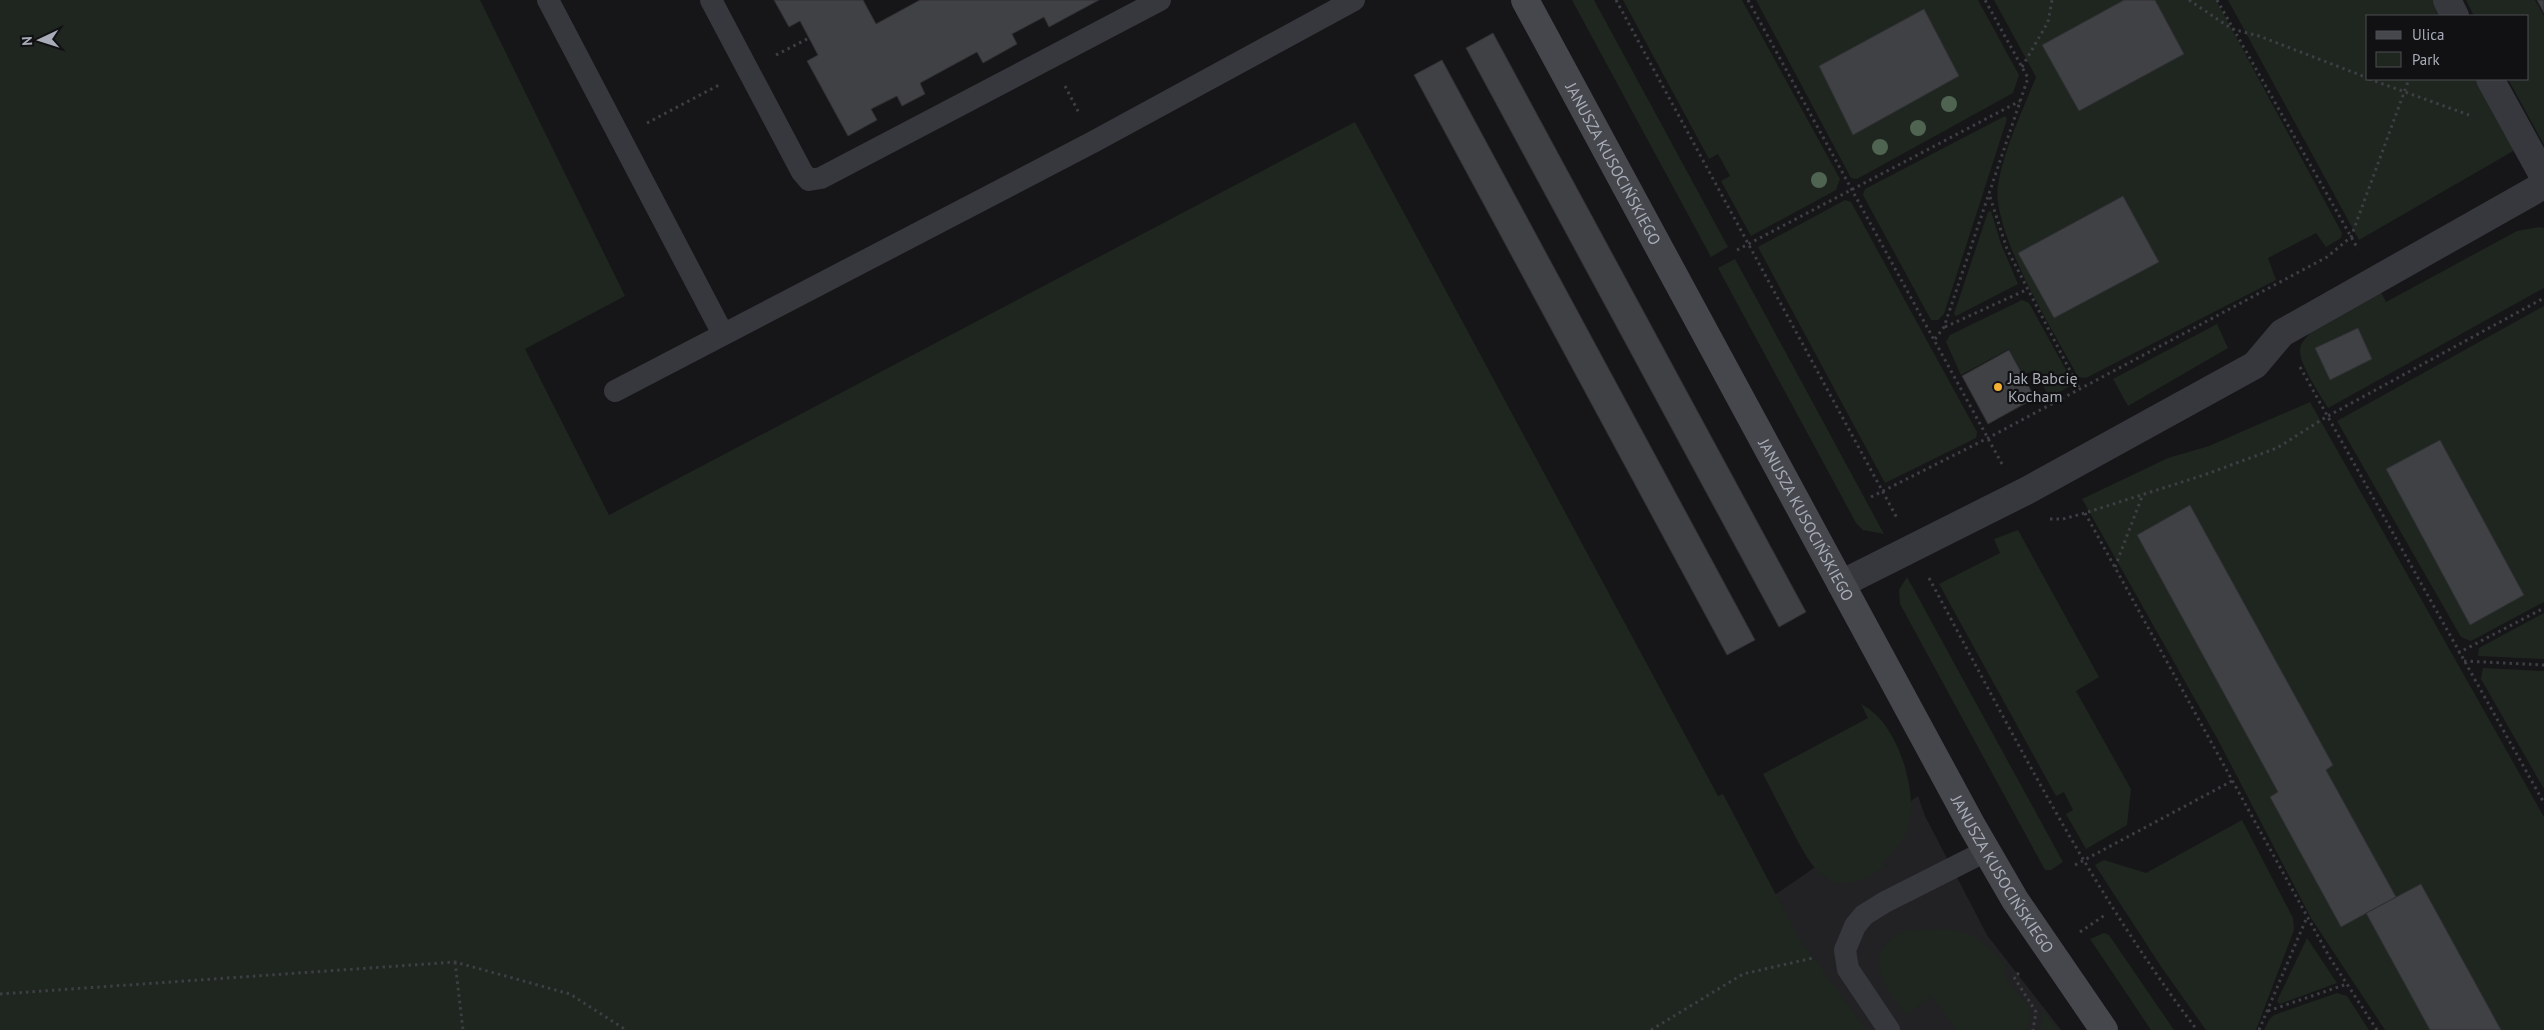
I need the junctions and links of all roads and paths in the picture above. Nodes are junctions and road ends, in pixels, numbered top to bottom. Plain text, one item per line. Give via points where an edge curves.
1 (548, 0) edge
2 (711, 0) edge
3 (1160, 0) edge
4 (1354, 0) edge
5 (1525, 0) edge
6 (1748, 0) edge
7 (1985, 0) edge
8 (2052, 0) edge
9 (2189, 0) edge
10 (2217, 0) edge
11 (2446, 0) edge
12 (2454, 15) edge
13 (2232, 29) junction
14 (808, 38) dead end
15 (2022, 66) junction
16 (748, 70) junction
17 (2366, 77) edge
18 (2373, 80) edge
19 (2409, 80) edge
20 (2491, 80) edge
21 (2404, 92) junction
22 (2020, 100) junction
23 (2520, 133) junction
24 (621, 137) junction
25 (2544, 177) edge
26 (2544, 185) edge
27 (1851, 189) junction
28 (1989, 195) junction
29 (2351, 237) junction
30 (1737, 250) dead end
31 (2376, 280) junction
32 (2026, 290) junction
33 (2544, 298) edge
34 (1944, 327) junction
35 (724, 334) junction
36 (1936, 339) junction
37 (2079, 388) junction
38 (615, 391) dead end
39 (2326, 417) junction
40 (1988, 438) junction
41 (2143, 494) junction
42 (1871, 498) dead end
43 (2115, 568) junction
44 (1841, 584) junction
45 (2544, 608) edge
46 (2458, 653) junction
47 (2463, 661) junction
48 (2544, 665) edge
49 (2232, 781) junction
50 (2544, 803) edge
51 (1986, 851) junction
52 (2075, 865) dead end
53 (2105, 915) dead end
54 (2307, 916) junction
55 (2080, 932) dead end
56 (1845, 950) junction
57 (455, 962) junction
58 (2019, 973) dead end
59 (2348, 984) junction
60 (0, 994) edge
61 (2267, 1011) junction
62 (463, 1030) edge
63 (626, 1030) edge
64 (1651, 1030) edge
65 (1889, 1030) edge
66 (2033, 1030) edge
67 (2104, 1030) edge
68 (2260, 1030) edge
69 (2377, 1030) edge

1 - 24 lane
2 - 16 lane
3 - 16 lane via 821,178 809,180 802,172
4 - 35 lane via 1093,142
5 - 44 street, JANUSZA KUSOCIŃSKIEGO
6 - 27 path
7 - 15 path
8 - 15 path via 2048,22
9 - 13 path
10 - 13 path
11 - 12 street
13 - 17 path via 2259,36
13 - 29 path
14 - 16 path
15 - 22 path via 2028,78
16 - 24 path
18 - 21 path
19 - 21 path
20 - 23 street
21 - 23 path
21 - 29 path
22 - 27 path
22 - 28 path
23 - 25 street
24 - 35 lane
26 - 31 street
27 - 30 path
27 - 36 path
28 - 32 path via 2006,249
28 - 34 path
29 - 31 path
29 - 37 path via 2327,257
31 - 44 street via 2282,333 2255,365 2028,490
32 - 34 path
32 - 37 path
33 - 39 path
34 - 36 path
35 - 38 lane
36 - 40 path
37 - 40 path
39 - 41 path via 2277,448 2204,476
39 - 46 path
40 - 42 path
41 - 43 path
41 - 43 path via 2085,513
43 - 49 path
44 - 51 street, JANUSZA KUSOCIŃSKIEGO
45 - 46 path
46 - 47 path
47 - 48 path
47 - 50 path
49 - 52 path
49 - 54 path
51 - 56 lane via 1864,916 1849,936
51 - 67 street, JANUSZA KUSOCIŃSKIEGO
53 - 55 path
54 - 59 path
54 - 61 path
56 - 64 path via 1743,974
56 - 65 lane via 1848,969
57 - 60 path
57 - 62 path
57 - 63 path via 570,994
58 - 66 path via 2014,976 2036,1012
59 - 61 path
59 - 69 path
61 - 68 path

